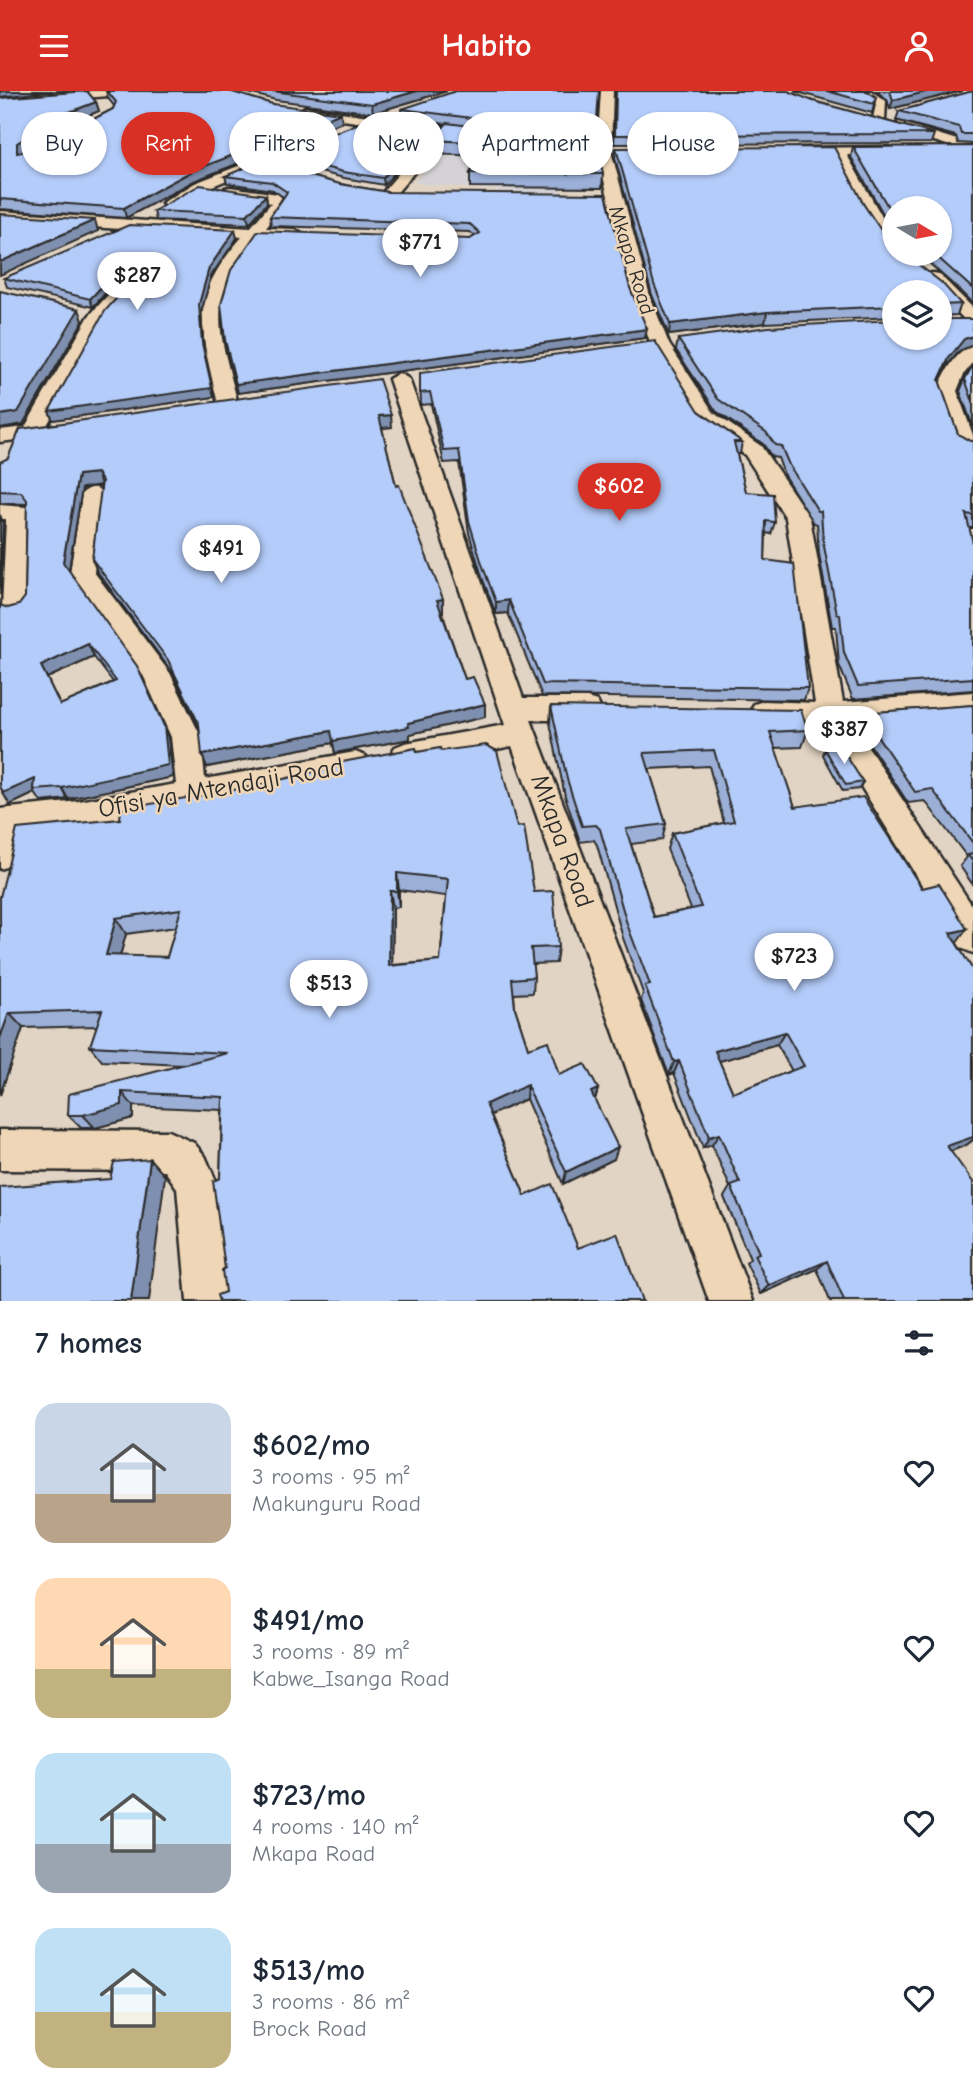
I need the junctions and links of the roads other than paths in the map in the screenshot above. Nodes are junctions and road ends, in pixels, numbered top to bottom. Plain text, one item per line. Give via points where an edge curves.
1 (120, 91) edge
2 (607, 91) edge
3 (863, 91) edge
4 (95, 94) junction
5 (0, 100) edge
6 (107, 109) edge
7 (287, 109) edge
8 (902, 113) edge
9 (859, 117) edge
10 (353, 118) edge
11 (878, 118) junction
12 (973, 149) edge
13 (932, 150) edge
14 (905, 151) edge
15 (782, 152) edge
16 (838, 152) junction
17 (229, 175) edge
18 (400, 175) edge
19 (200, 186) junction
20 (412, 193) edge
21 (0, 216) edge
22 (130, 225) junction
23 (258, 231) junction
24 (310, 235) edge
25 (882, 236) edge
26 (100, 239) edge
27 (915, 266) edge
28 (131, 280) edge
29 (74, 310) edge
30 (98, 316) junction
31 (973, 321) edge
32 (952, 323) edge
33 (686, 341) edge
34 (647, 345) junction
35 (973, 352) edge
36 (399, 379) dead end
37 (228, 404) edge
38 (71, 428) edge
39 (13, 440) edge
40 (966, 445) edge
41 (93, 493) dead end
42 (0, 512) edge
43 (15, 609) edge
44 (973, 703) edge
45 (617, 709) edge
46 (739, 711) edge
47 (831, 714) junction
48 (518, 721) junction
49 (192, 794) junction
50 (6, 822) edge
51 (0, 855) edge
52 (973, 937) edge
53 (0, 1150) edge
54 (209, 1301) edge
55 (731, 1301) edge

1 - 4 street
2 - 34 street, Mkapa Road via 606,195 641,296
3 - 11 street via 882,104
4 - 5 street
4 - 6 street
7 - 10 street
8 - 11 street
9 - 11 street
11 - 12 street
12 - 13 street
14 - 16 street
15 - 16 street
16 - 25 street
17 - 19 street
18 - 20 street via 384,192
19 - 22 street
19 - 23 street via 278,199
21 - 22 street
22 - 23 street
22 - 26 street
23 - 24 street
23 - 37 street via 224,271 215,292 212,337
27 - 31 street
28 - 30 street
29 - 30 street
30 - 39 street
31 - 32 street
33 - 34 street
34 - 47 street, Mkapa Road via 706,417 752,451 798,518
35 - 40 street via 955,372 947,391
36 - 48 street, Mkapa Road
38 - 39 street
41 - 49 street via 82,573 156,673 186,737
42 - 43 street via 18,512
44 - 47 street
45 - 48 street, Ofisi ya Mtendaji Road
46 - 47 street
47 - 52 street
48 - 49 street, Ofisi ya Mtendaji Road
48 - 55 street, Mkapa Road
49 - 50 street, Ofisi ya Mtendaji Road
50 - 51 street
53 - 54 street via 168,1151 179,1155 192,1170 198,1188

